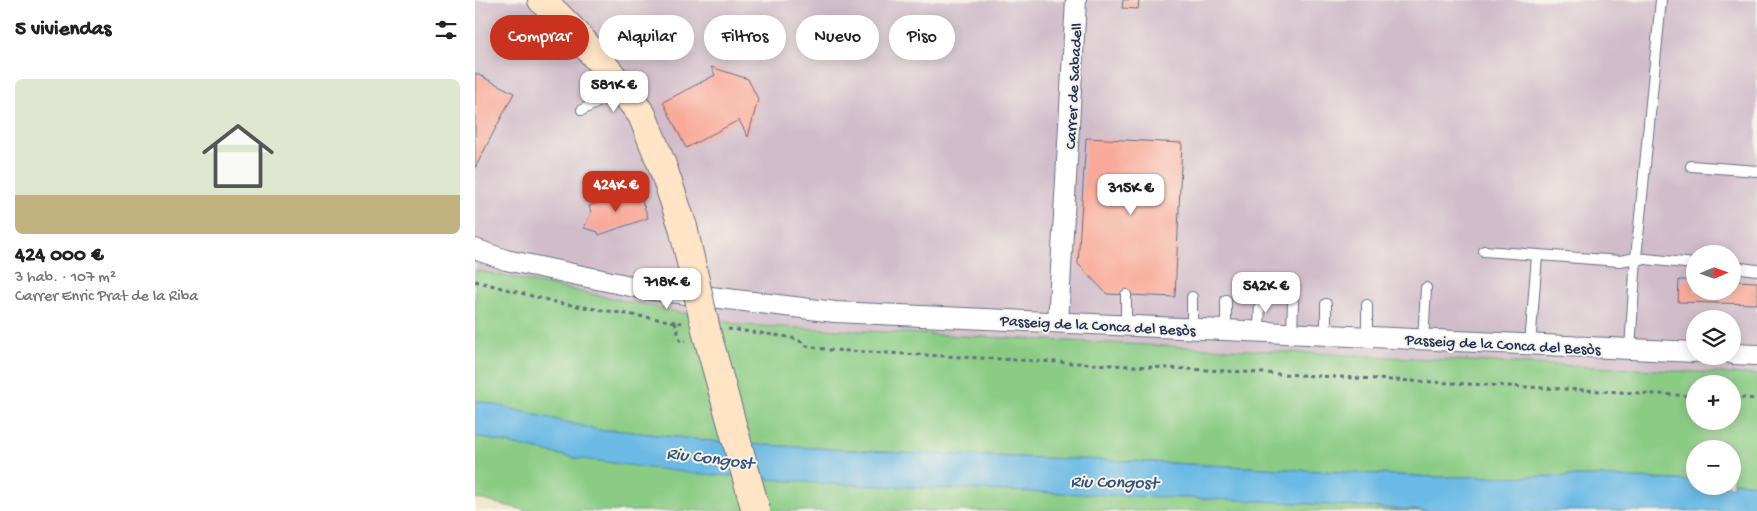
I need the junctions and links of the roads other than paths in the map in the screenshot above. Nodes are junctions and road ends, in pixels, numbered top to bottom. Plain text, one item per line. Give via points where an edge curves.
1 (543, 0) edge
2 (1077, 0) edge
3 (1661, 0) edge
4 (623, 90) junction
5 (581, 110) dead end
6 (1691, 166) dead end
7 (1757, 171) edge
8 (475, 248) edge
9 (1484, 251) dead end
10 (1537, 256) junction
11 (1636, 258) junction
12 (506, 260) junction
13 (475, 262) edge
14 (1686, 263) edge
15 (1741, 268) edge
16 (1757, 270) edge
17 (1426, 288) dead end
18 (1126, 295) dead end
19 (1192, 297) dead end
20 (1226, 300) dead end
21 (1260, 300) dead end
22 (1293, 302) dead end
23 (1326, 304) dead end
24 (1367, 306) dead end
25 (1058, 322) junction
26 (1126, 325) junction
27 (1192, 328) junction
28 (1226, 330) junction
29 (1259, 332) junction
30 (1292, 333) junction
31 (1326, 334) junction
32 (1367, 336) junction
33 (1423, 340) junction
34 (1530, 345) junction
35 (1630, 349) junction
36 (1686, 352) edge
37 (1741, 354) edge
38 (1757, 355) edge
39 (756, 511) edge

1 - 4 street
2 - 25 street, Carrer de Sabadell
3 - 11 lane
4 - 5 lane
4 - 39 street, bridge via 642,115 683,227 707,334
6 - 7 lane
8 - 12 street, Passeig de la Conca del Besòs
9 - 10 lane
10 - 11 lane via 1620,261
10 - 34 lane
11 - 14 lane
11 - 35 lane
12 - 13 street, Passeig de la Conca del Besòs
12 - 25 street, Passeig de la Conca del Besòs via 645,289 826,311
15 - 16 lane
17 - 33 lane
18 - 26 lane
19 - 27 lane
20 - 28 lane
21 - 29 lane
22 - 30 lane
23 - 31 lane
24 - 32 lane
25 - 26 street, Passeig de la Conca del Besòs
26 - 27 street, Passeig de la Conca del Besòs
27 - 28 street, Passeig de la Conca del Besòs
28 - 29 street, Passeig de la Conca del Besòs
29 - 30 street, Passeig de la Conca del Besòs
30 - 31 street, Passeig de la Conca del Besòs
31 - 32 street, Passeig de la Conca del Besòs
32 - 33 street, Passeig de la Conca del Besòs
33 - 34 street, Passeig de la Conca del Besòs
34 - 35 street, Passeig de la Conca del Besòs
35 - 36 street, Passeig de la Conca del Besòs
37 - 38 street

